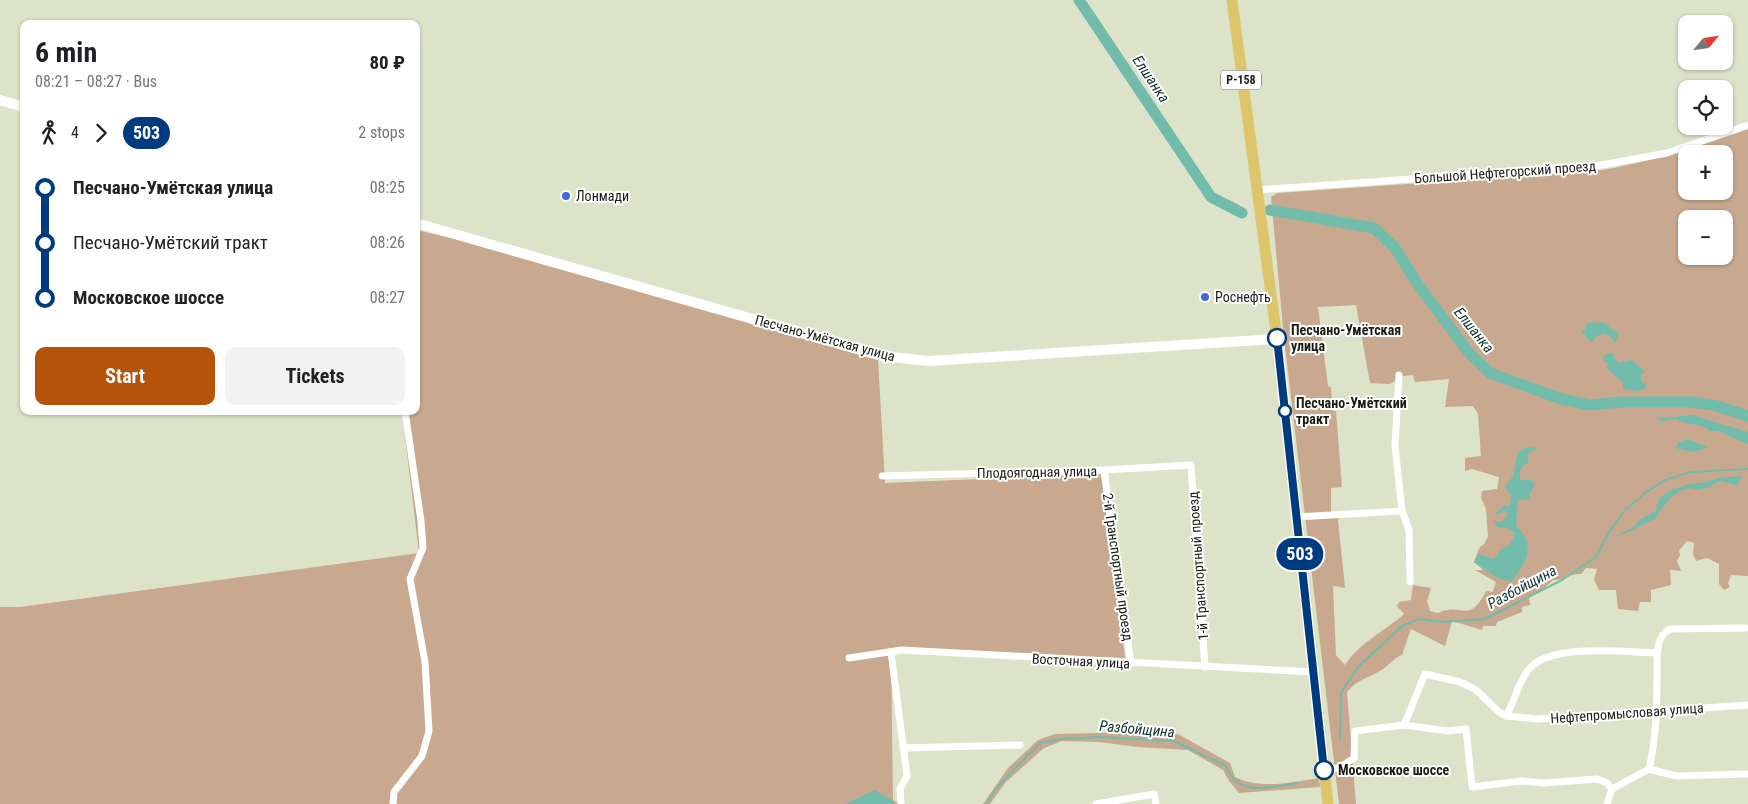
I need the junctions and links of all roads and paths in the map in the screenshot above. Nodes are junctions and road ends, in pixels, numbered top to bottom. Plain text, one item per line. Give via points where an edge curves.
1 (1232, 0) edge
2 (0, 100) edge
3 (20, 106) edge
4 (1748, 125) edge
5 (1257, 194) junction
6 (420, 224) edge
7 (1277, 338) junction
8 (1399, 375) dead end
9 (406, 415) edge
10 (1191, 465) joint
11 (1104, 470) junction
12 (882, 476) dead end
13 (1402, 511) junction
14 (1296, 517) junction
15 (1410, 582) dead end
16 (1745, 628) dead end
17 (891, 652) junction
18 (1657, 653) junction
19 (849, 658) dead end
20 (1131, 664) junction
21 (1205, 667) junction
22 (1313, 672) junction
23 (1748, 705) edge
24 (1656, 712) junction
25 (1506, 716) junction
26 (1404, 725) junction
27 (1020, 745) dead end
28 (904, 748) junction
29 (1649, 769) junction
30 (1324, 770) junction
31 (1748, 774) edge
32 (1612, 789) junction
33 (393, 804) edge
34 (901, 804) edge
35 (1096, 804) edge
36 (1156, 804) edge
37 (1328, 804) edge
38 (1607, 804) edge

1 - 5 main road, Р-158
2 - 3 main road
4 - 5 street, Большой Нефтегорский проезд via 1667,153 1596,166
5 - 7 main road, Р-158
6 - 7 main road, Песчано-Умётская улица via 882,356 906,360
7 - 14 main road, Р-158
8 - 13 street via 1395,446
9 - 33 street via 423,548 410,580 425,662 429,731 422,756 394,792
10 - 11 street, Плодоягодная улица
10 - 21 street, 1-й Транспортный проезд
11 - 12 street, Плодоягодная улица
11 - 20 street, 2-й Транспортный проезд
13 - 14 street
13 - 15 street via 1409,530
14 - 22 main road, Р-158
16 - 18 street via 1670,629 1663,633
17 - 19 street, Восточная улица
17 - 20 street, Восточная улица via 902,650
17 - 28 street
18 - 24 street
18 - 25 street via 1580,652 1548,657 1529,668
20 - 21 street, Восточная улица
21 - 22 street, Восточная улица
22 - 30 main road, Р-158
23 - 24 street, Нефтепромысловая улица
24 - 25 street, Нефтепромысловая улица via 1537,718
24 - 29 street
25 - 26 street via 1475,689 1424,674
26 - 30 street via 1355,731 1354,758 1340,768
26 - 32 street via 1448,731 1466,729 1472,787 1522,781 1544,783 1597,779
27 - 28 street
28 - 34 street via 906,776 900,789
29 - 31 street via 1676,776
29 - 32 street
30 - 37 main road, Р-158
32 - 38 street
35 - 36 street via 1154,794

